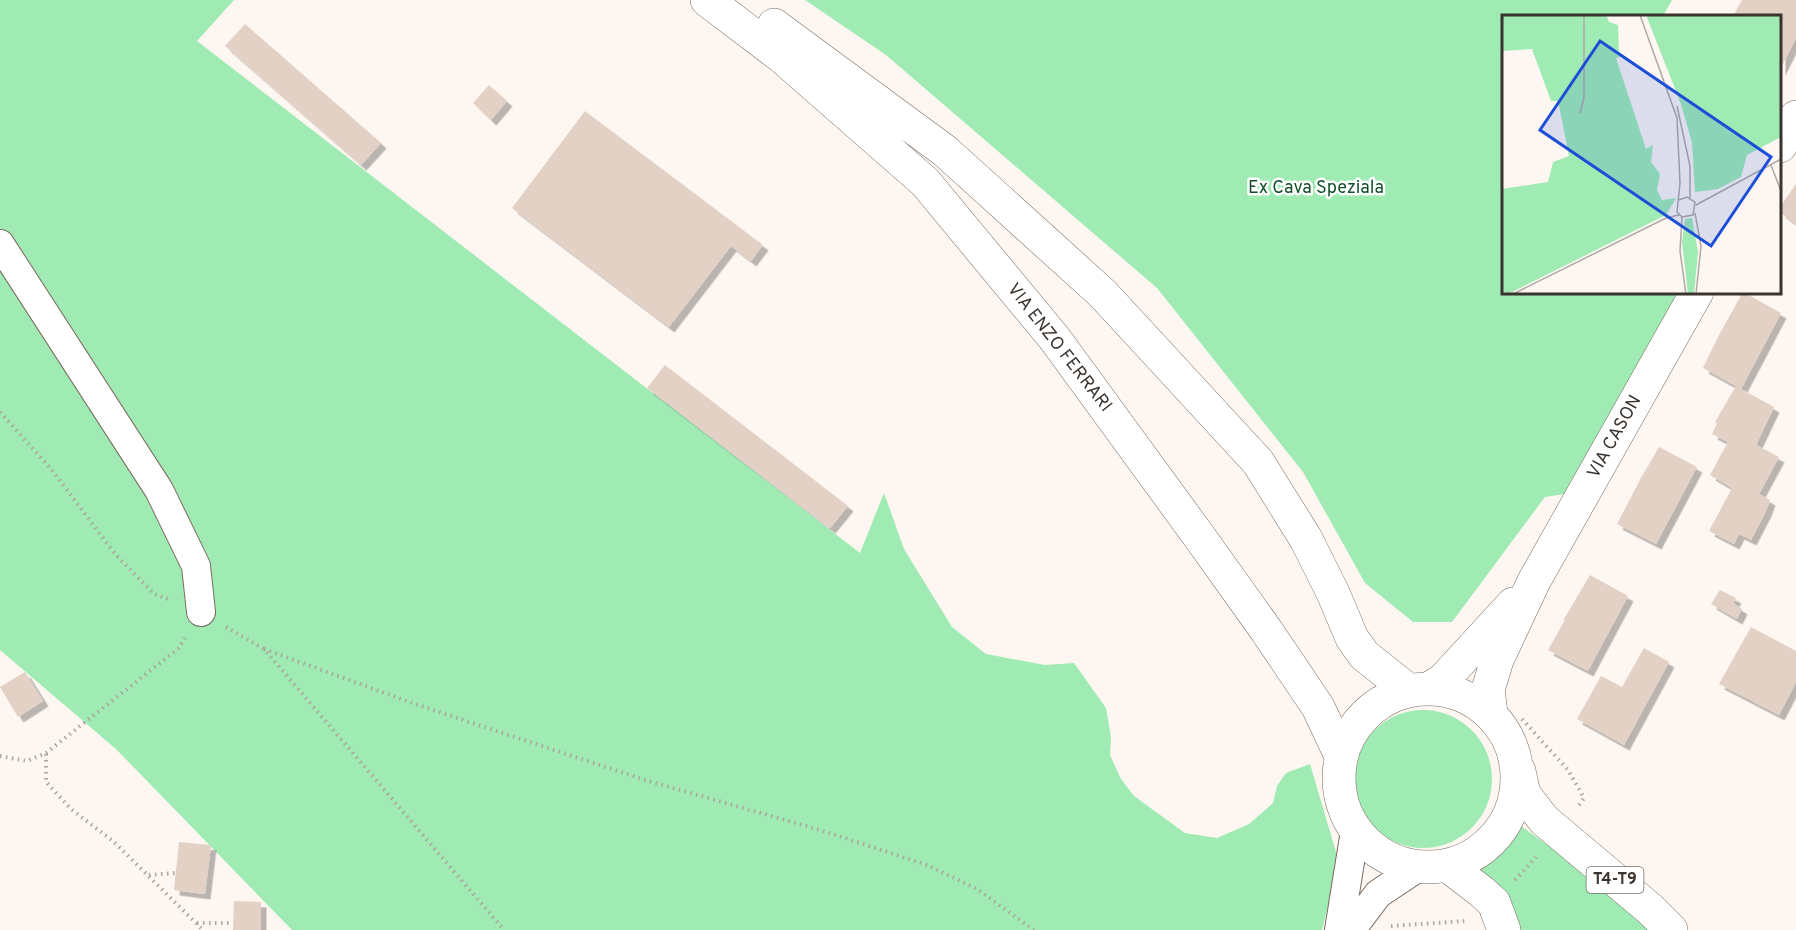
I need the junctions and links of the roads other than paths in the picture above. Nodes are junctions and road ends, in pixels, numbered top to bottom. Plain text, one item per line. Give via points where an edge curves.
1 (707, 0) edge
2 (733, 0) edge
3 (1796, 117) edge
4 (1781, 143) edge
5 (0, 244) edge
6 (1696, 294) edge
7 (1534, 581) junction
8 (201, 612) road end
9 (1419, 689) junction
10 (1505, 714) junction
11 (1341, 756) junction
12 (1519, 771) junction
13 (1355, 831) junction
14 (1432, 867) junction
15 (1338, 930) edge
16 (1351, 930) edge
17 (1504, 930) edge
18 (1671, 930) edge

1 - 11 main road, VIA ENZO FERRARI via 782,57 925,182 1055,339 1207,548 1318,706
2 - 9 main road via 775,26 945,151 1103,294 1258,462 1306,539 1352,638 1364,655
3 - 4 main road
5 - 8 street via 159,490 196,566
6 - 7 main road, VIA CASON
7 - 9 main road, VIA CASON via 1443,680
7 - 10 main road, VIA CASON via 1497,660 1488,690
9 - 10 main road via 1463,695
9 - 11 main road via 1385,699 1365,714 1350,734
10 - 12 main road
11 - 13 main road via 1338,782 1343,808
12 - 14 main road via 1515,803 1501,832 1478,854
12 - 18 main road, T4-T9 via 1524,794 1544,820
13 - 14 main road via 1382,856
13 - 15 street
14 - 16 street via 1378,894
14 - 17 main road via 1482,892 1494,903

